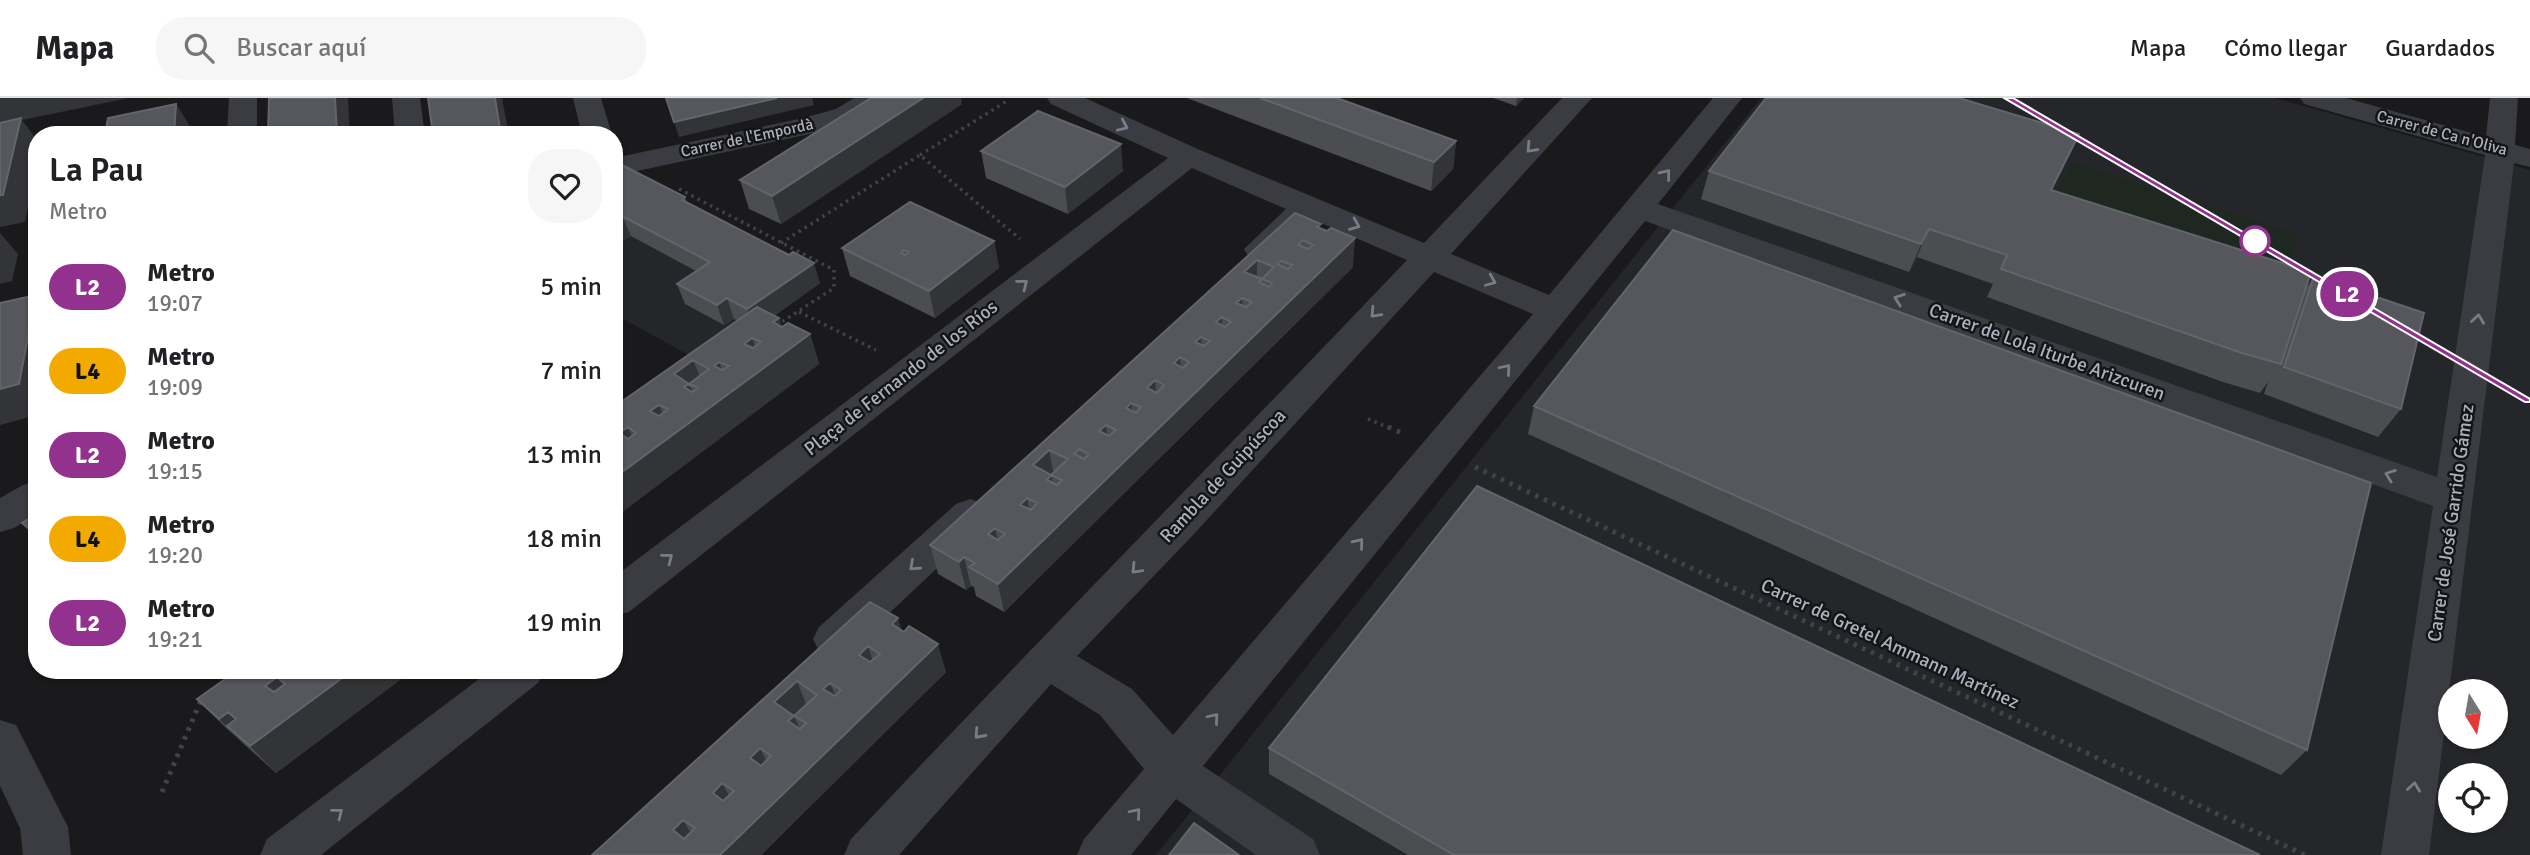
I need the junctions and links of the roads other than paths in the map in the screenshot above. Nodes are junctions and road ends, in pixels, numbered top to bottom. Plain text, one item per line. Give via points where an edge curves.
1 (243, 98) edge
2 (406, 98) edge
3 (587, 98) edge
4 (874, 98) edge
5 (1061, 98) edge
6 (1578, 98) edge
7 (1728, 98) edge
8 (2314, 98) edge
9 (2504, 98) edge
10 (242, 126) edge
11 (409, 126) edge
12 (595, 126) edge
13 (2515, 154) edge
14 (1189, 156) junction
15 (623, 165) edge
16 (1308, 206) junction
17 (1638, 208) junction
18 (1427, 256) junction
19 (1232, 275) edge
20 (1555, 310) junction
21 (998, 489) edge
22 (2454, 498) junction
23 (28, 500) edge
24 (0, 517) edge
25 (623, 593) edge
26 (1047, 659) junction
27 (803, 666) edge
28 (511, 679) edge
29 (0, 739) edge
30 (1171, 770) junction
31 (47, 855) edge
32 (284, 855) edge
33 (868, 855) edge
34 (1101, 855) edge
35 (1296, 855) edge
36 (2405, 855) edge

1 - 10 street
2 - 11 street
3 - 12 street
4 - 15 street, Carrer de l'Empordà via 846,115 804,127
5 -> 14 street
6 -> 18 street, Rambla de Guipúscoa
17 -> 7 street
8 - 13 street, Carrer de Ca n'Oliva
9 - 13 street, Carrer de José Garrido Gámez
22 -> 13 street, Carrer de José Garrido Gámez
14 - 16 street
25 -> 14 street, Plaça de Fernando de los Ríos
16 -> 18 street
16 - 19 street
17 - 20 street
22 -> 17 street, Carrer de Lola Iturbe Arizcuren
18 -> 20 street
18 -> 26 street, Rambla de Guipúscoa
30 -> 20 street
21 -> 27 street
36 -> 22 street, Carrer de José Garrido Gámez
23 - 24 street
26 - 30 street via 1115,702
26 -> 33 street, Rambla de Guipúscoa
32 -> 28 street
29 - 31 street via 44,827
34 -> 30 street
30 - 35 street

